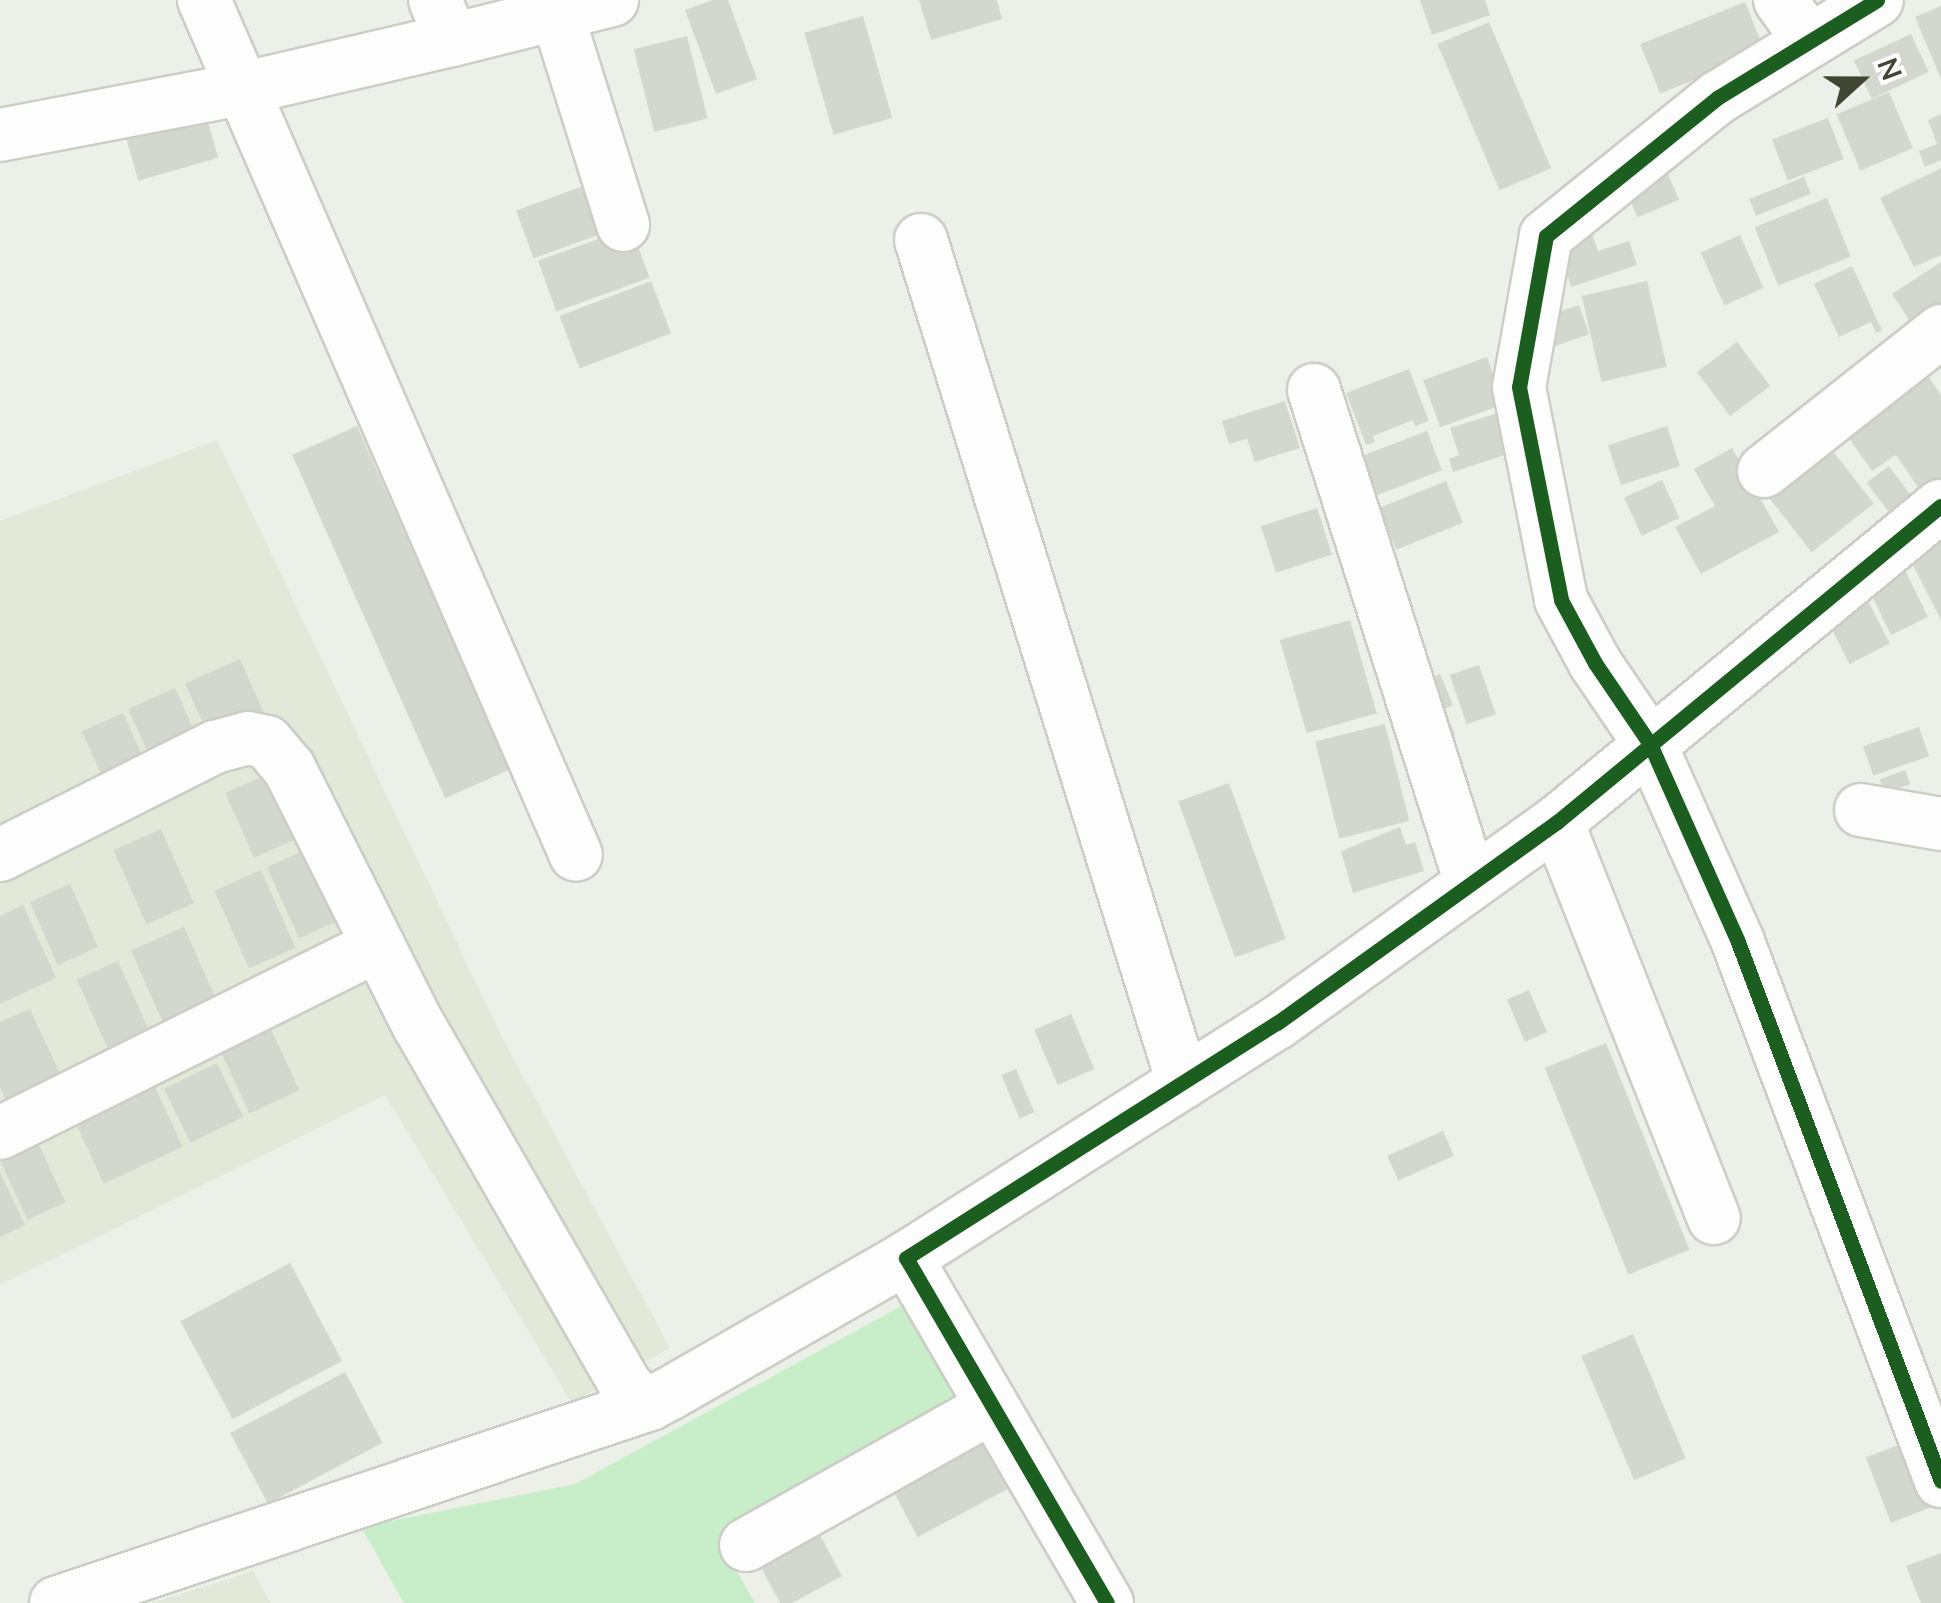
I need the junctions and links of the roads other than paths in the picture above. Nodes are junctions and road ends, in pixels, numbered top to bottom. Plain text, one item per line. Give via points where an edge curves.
1 (204, 0) edge
2 (612, 0) edge
3 (1876, 0) edge
4 (557, 14) junction
5 (444, 20) edge
6 (1794, 20) edge
7 (241, 89) junction
8 (0, 135) edge
9 (623, 225) dead end
10 (921, 240) dead end
11 (1941, 331) edge
12 (1314, 390) dead end
13 (1764, 471) dead end
14 (1941, 506) edge
15 (1650, 744) junction
16 (1861, 810) dead end
17 (1557, 822) junction
18 (1941, 824) edge
19 (0, 855) edge
20 (576, 855) dead end
21 (1470, 880) junction
22 (378, 944) junction
23 (1183, 1082) junction
24 (0, 1133) edge
25 (1714, 1218) dead end
26 (906, 1258) junction
27 (650, 1404) junction
28 (992, 1406) junction
29 (1941, 1481) edge
30 (746, 1545) dead end
31 (173, 1586) edge
32 (56, 1603) edge
33 (1107, 1603) edge

1 - 7 street
2 - 4 street
3 - 6 street
4 - 5 street
4 - 9 street
5 - 7 street
6 - 15 street via 1717,98 1546,236 1519,386 1561,600
7 - 8 street
7 - 20 street
10 - 23 street
11 - 13 street
12 - 21 street
14 - 15 street
15 - 17 street
15 - 29 street via 1738,942
16 - 18 street
17 - 21 street
17 - 25 street
19 - 22 street via 216,747 248,738 267,742 290,768
21 - 23 street via 1277,1023
22 - 24 street
22 - 27 street via 626,1386
23 - 26 street
26 - 27 street
26 - 28 street
27 - 31 street
28 - 30 street
28 - 33 street
31 - 32 street

